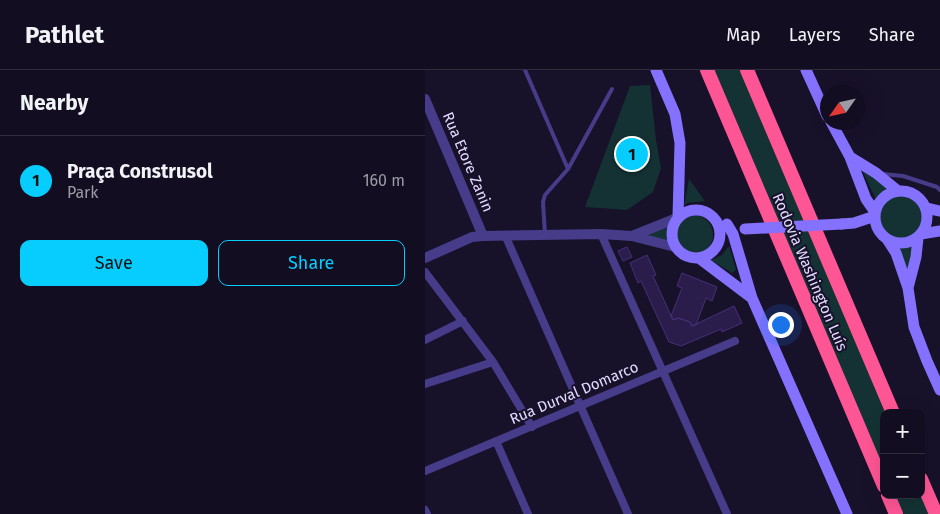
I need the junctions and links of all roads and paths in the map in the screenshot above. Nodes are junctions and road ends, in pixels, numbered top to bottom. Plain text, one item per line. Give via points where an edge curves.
1 (525, 70) edge
2 (657, 70) edge
3 (707, 70) edge
4 (747, 70) edge
5 (806, 70) edge
6 (612, 89) dead end
7 (425, 99) edge
8 (820, 101) edge
9 (835, 130) edge
10 (850, 157) junction
11 (568, 170) junction
12 (876, 173) junction
13 (940, 190) edge
14 (898, 191) junction
15 (926, 208) junction
16 (940, 211) edge
17 (875, 214) junction
18 (677, 218) junction
19 (714, 219) junction
20 (854, 223) junction
21 (736, 229) junction
22 (940, 231) edge
23 (545, 234) junction
24 (601, 234) junction
25 (505, 235) junction
26 (483, 236) junction
27 (632, 236) junction
28 (883, 236) junction
29 (920, 236) junction
30 (717, 246) junction
31 (675, 247) junction
32 (425, 258) edge
33 (699, 258) junction
34 (742, 267) junction
35 (425, 272) edge
36 (727, 279) junction
37 (908, 288) junction
38 (751, 298) junction
39 (463, 321) junction
40 (425, 340) edge
41 (735, 341) dead end
42 (493, 362) junction
43 (663, 371) junction
44 (425, 384) edge
45 (940, 390) edge
46 (580, 405) junction
47 (891, 409) edge
48 (532, 427) junction
49 (496, 441) junction
50 (425, 471) edge
51 (880, 477) edge
52 (925, 488) edge
53 (890, 499) edge
54 (425, 510) edge
55 (427, 514) edge
56 (528, 514) edge
57 (628, 514) edge
58 (727, 514) edge
59 (847, 514) edge
60 (896, 514) edge
61 (936, 514) edge

1 - 11 lane
2 - 18 main road via 675,114 680,144
3 - 51 highway, Rodovia Washington Luís
4 - 47 highway, Rodovia Washington Luís
5 - 8 main road
6 - 11 lane
7 - 26 street, Rua Etore Zanin
9 - 10 main road
10 - 12 main road
10 - 17 main road
11 - 23 lane via 545,195
12 - 13 lane via 903,176
12 - 14 main road
14 - 15 main road via 918,196
14 - 17 main road via 883,198
15 - 16 main road
15 - 29 main road via 927,222
17 - 20 main road
17 - 28 main road
18 - 19 main road via 685,212 700,210
18 - 27 street
18 - 31 main road via 671,232
19 - 21 main road
19 - 30 main road via 719,229
20 - 21 main road, bridge
20 - 28 main road
21 - 30 main road
21 - 34 main road
22 - 29 main road
23 - 24 street
23 - 25 street
24 - 27 street
24 - 43 street
25 - 26 street
25 - 46 street
26 - 32 street via 472,236
27 - 31 street
28 - 29 main road via 903,244
28 - 37 main road via 896,253
29 - 37 main road
30 - 33 main road
31 - 33 main road via 685,256
33 - 36 main road
34 - 36 main road via 735,277
34 - 38 main road
35 - 39 street
36 - 38 main road
37 - 45 main road via 914,327
38 - 59 main road
39 - 40 street
39 - 42 street
41 - 43 street, Rua Durval Domarco
42 - 44 street
42 - 48 street
43 - 46 street, Rua Durval Domarco
43 - 58 street
46 - 48 street, Rua Durval Domarco
46 - 57 street
48 - 49 street, Rua Durval Domarco
49 - 50 street, Rua Durval Domarco
49 - 56 street
52 - 61 highway
53 - 60 highway
54 - 55 street

